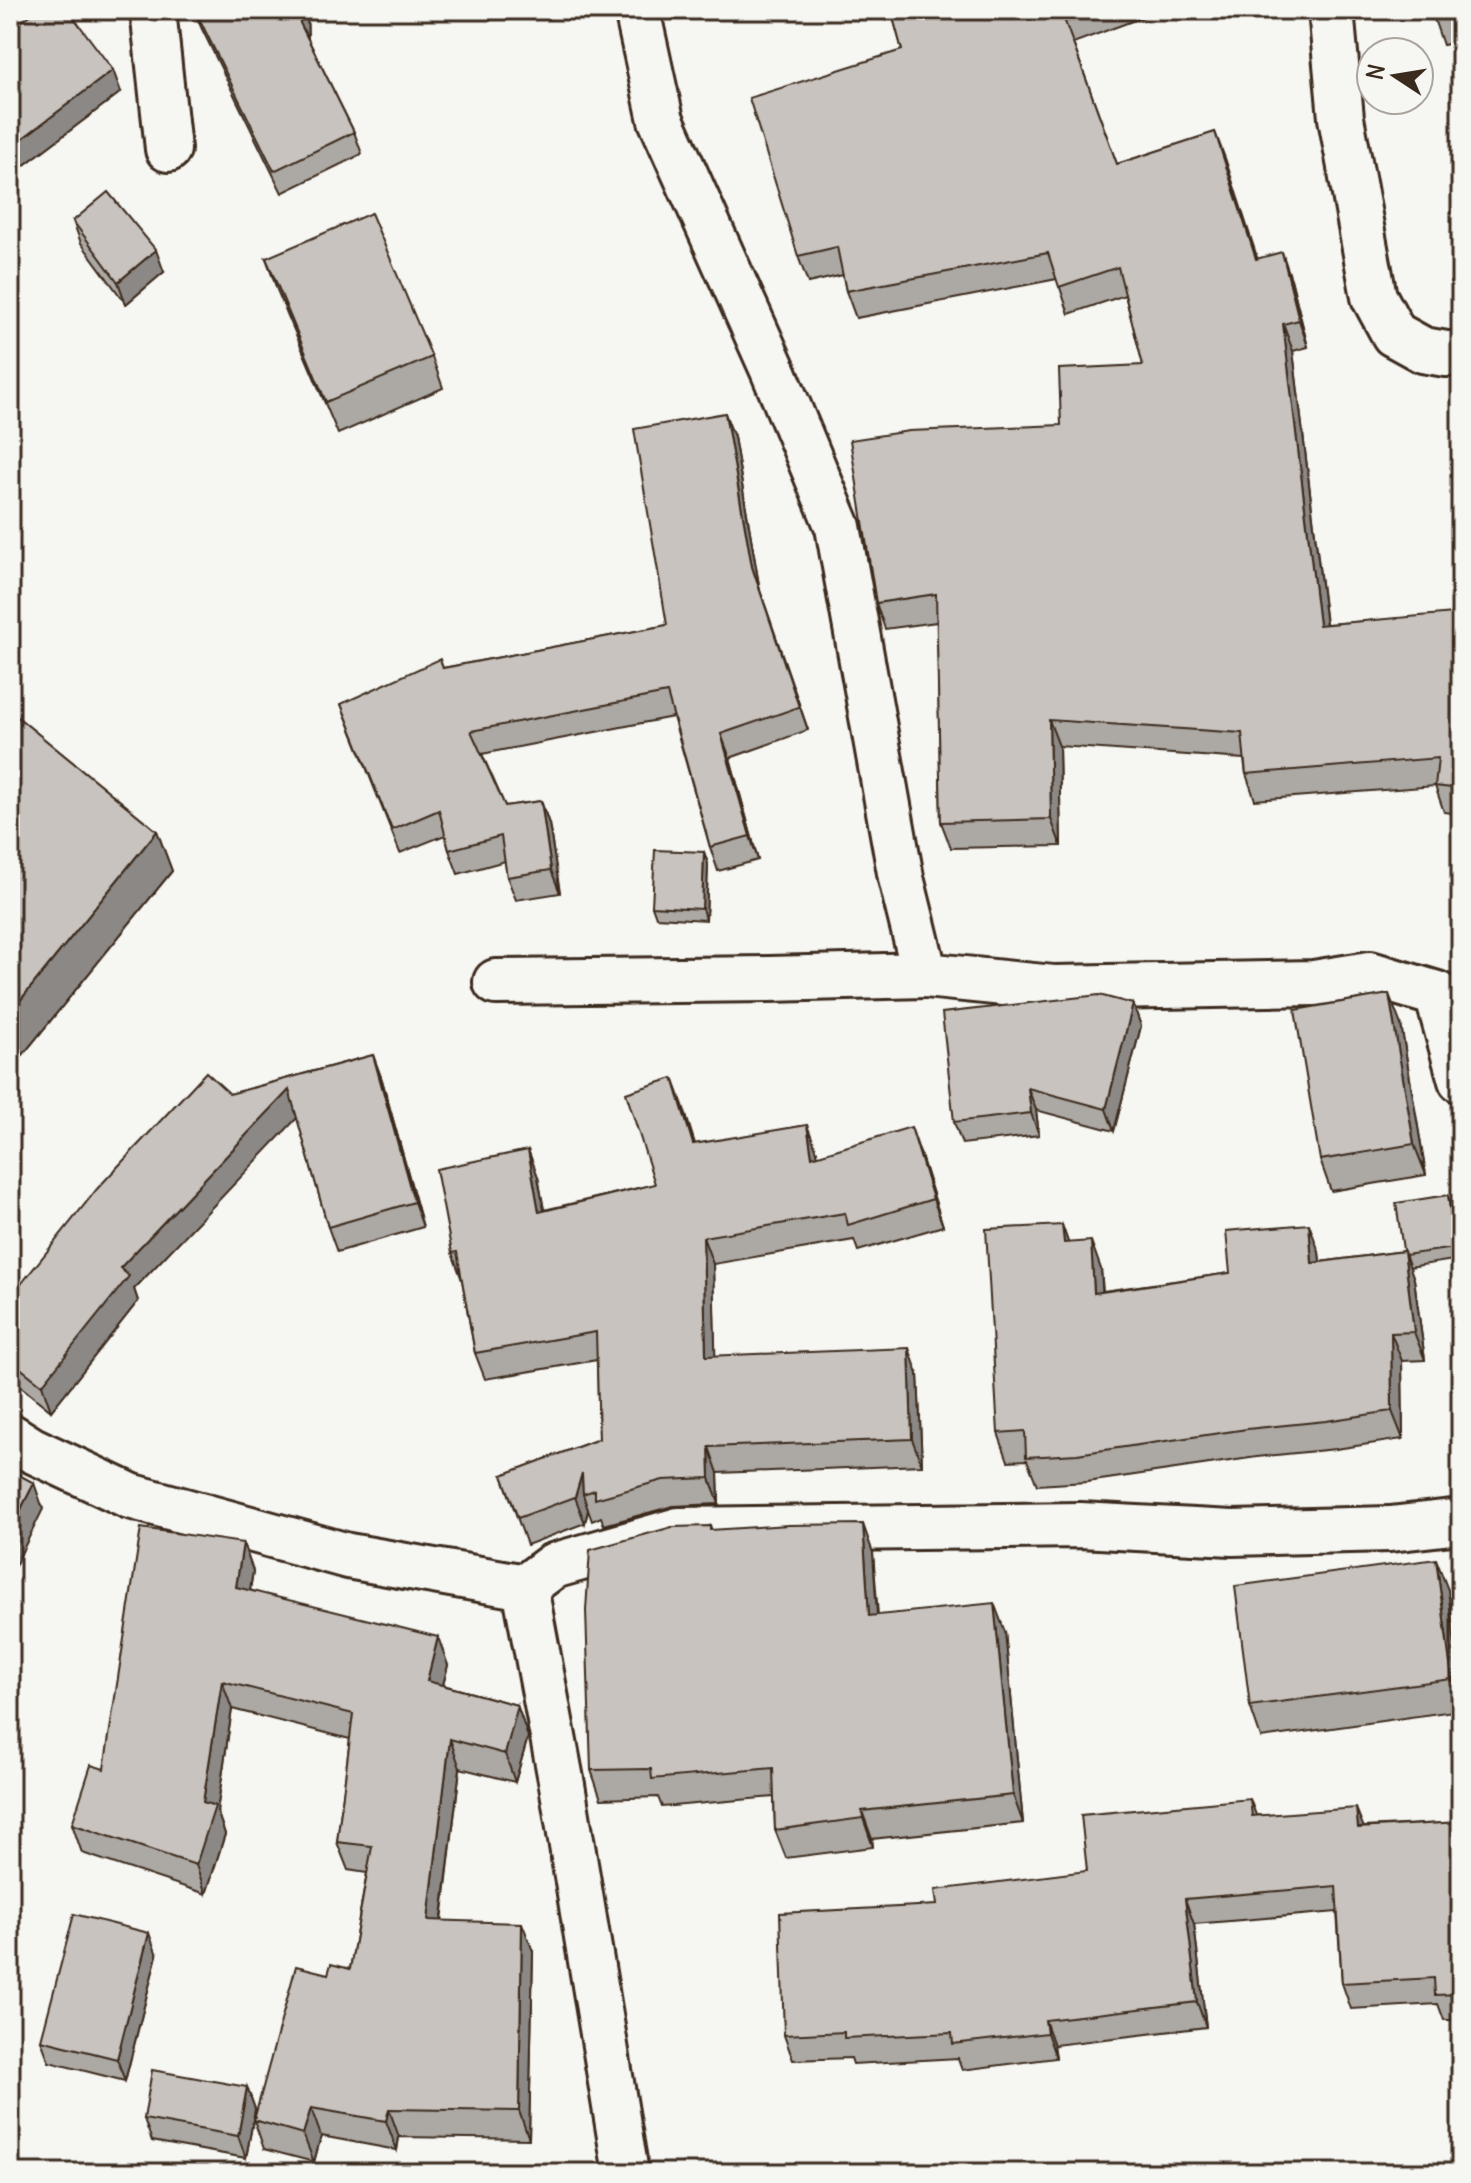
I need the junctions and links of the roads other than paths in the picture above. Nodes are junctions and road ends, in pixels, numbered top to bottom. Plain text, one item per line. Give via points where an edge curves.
1 (153, 10) edge
2 (637, 10) edge
3 (1331, 10) edge
4 (168, 149) dead end
5 (1461, 354) edge
6 (925, 975) junction
7 (496, 982) dead end
8 (1461, 1080) edge
9 (10, 1436) edge
10 (1461, 1521) edge
11 (525, 1587) junction
12 (626, 2173) edge

1 - 4 street
2 - 6 street via 661,120 838,527 901,878
3 - 5 street via 1341,118 1374,297 1394,334 1423,350
6 - 7 street
6 - 8 street via 1069,988 1314,983 1370,974 1437,994
9 - 11 street via 130,1496 348,1556
10 - 11 street via 1390,1529 1232,1533 1080,1525 679,1530 553,1566
11 - 12 street

